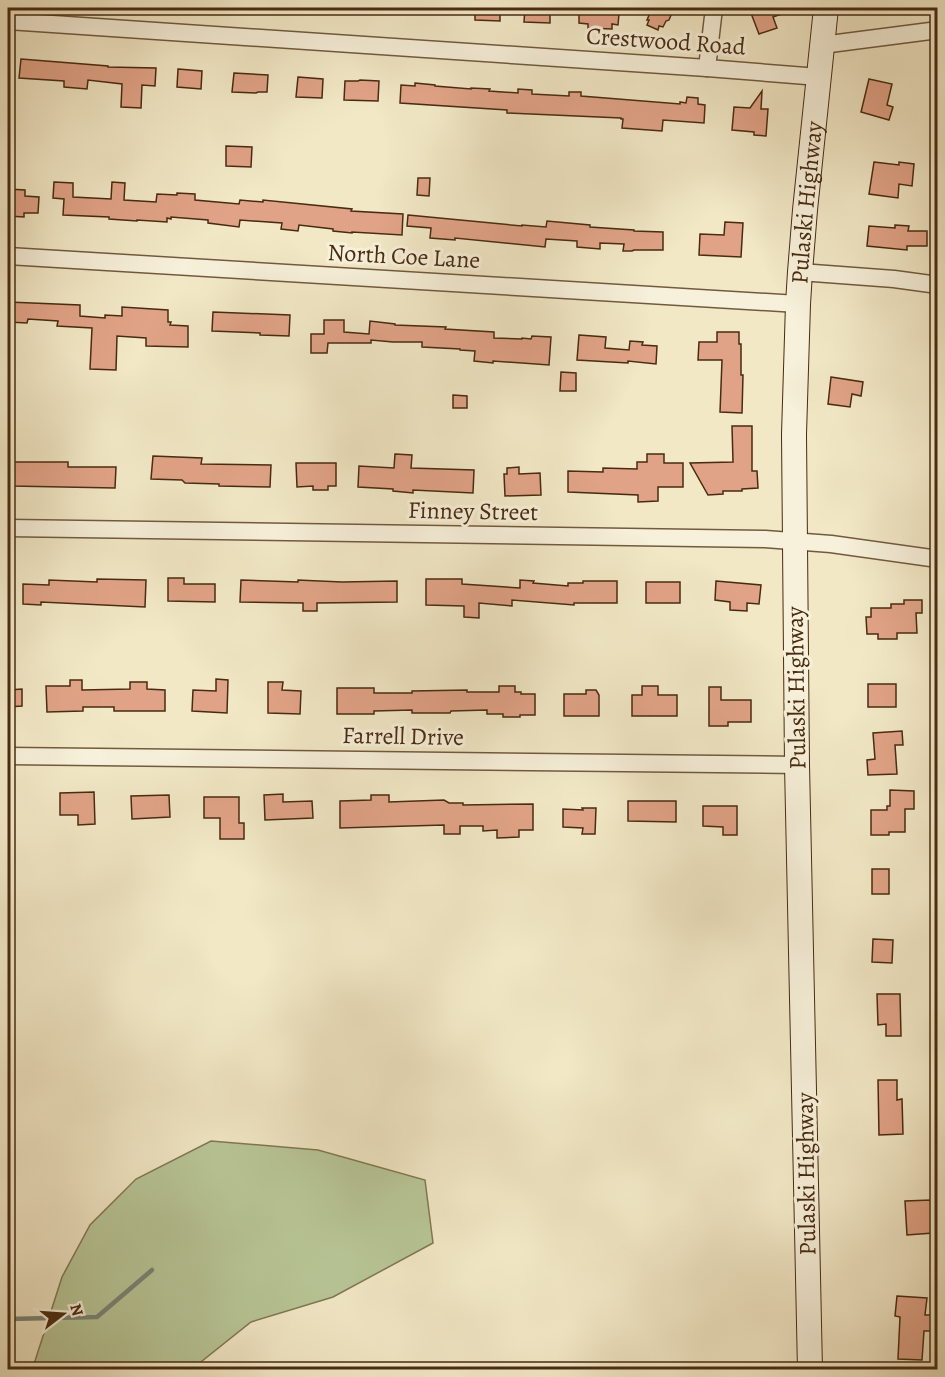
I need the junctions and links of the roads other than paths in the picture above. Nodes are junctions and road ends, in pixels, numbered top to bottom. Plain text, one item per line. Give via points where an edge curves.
1 (714, 8) edge
2 (826, 8) edge
3 (8, 21) edge
4 (938, 30) edge
5 (822, 45) junction
6 (708, 68) junction
7 (819, 77) junction
8 (8, 256) edge
9 (800, 272) junction
10 (938, 285) edge
11 (798, 304) junction
12 (8, 528) edge
13 (795, 540) junction
14 (938, 559) edge
15 (8, 756) edge
16 (797, 765) junction
17 (810, 1370) edge

1 - 6 street
2 - 5 main road, Pulaski Highway
3 - 6 street, Crestwood Road
4 - 5 street
5 - 7 main road, Pulaski Highway
6 - 7 street, Crestwood Road
7 - 9 main road, Pulaski Highway
8 - 11 street, North Coe Lane
9 - 10 street
9 - 11 main road, Pulaski Highway
11 - 13 main road, Pulaski Highway
12 - 13 street, Finney Street
13 - 14 street, Finney Street
13 - 16 main road, Pulaski Highway
15 - 16 street, Farrell Drive
16 - 17 main road, Pulaski Highway

